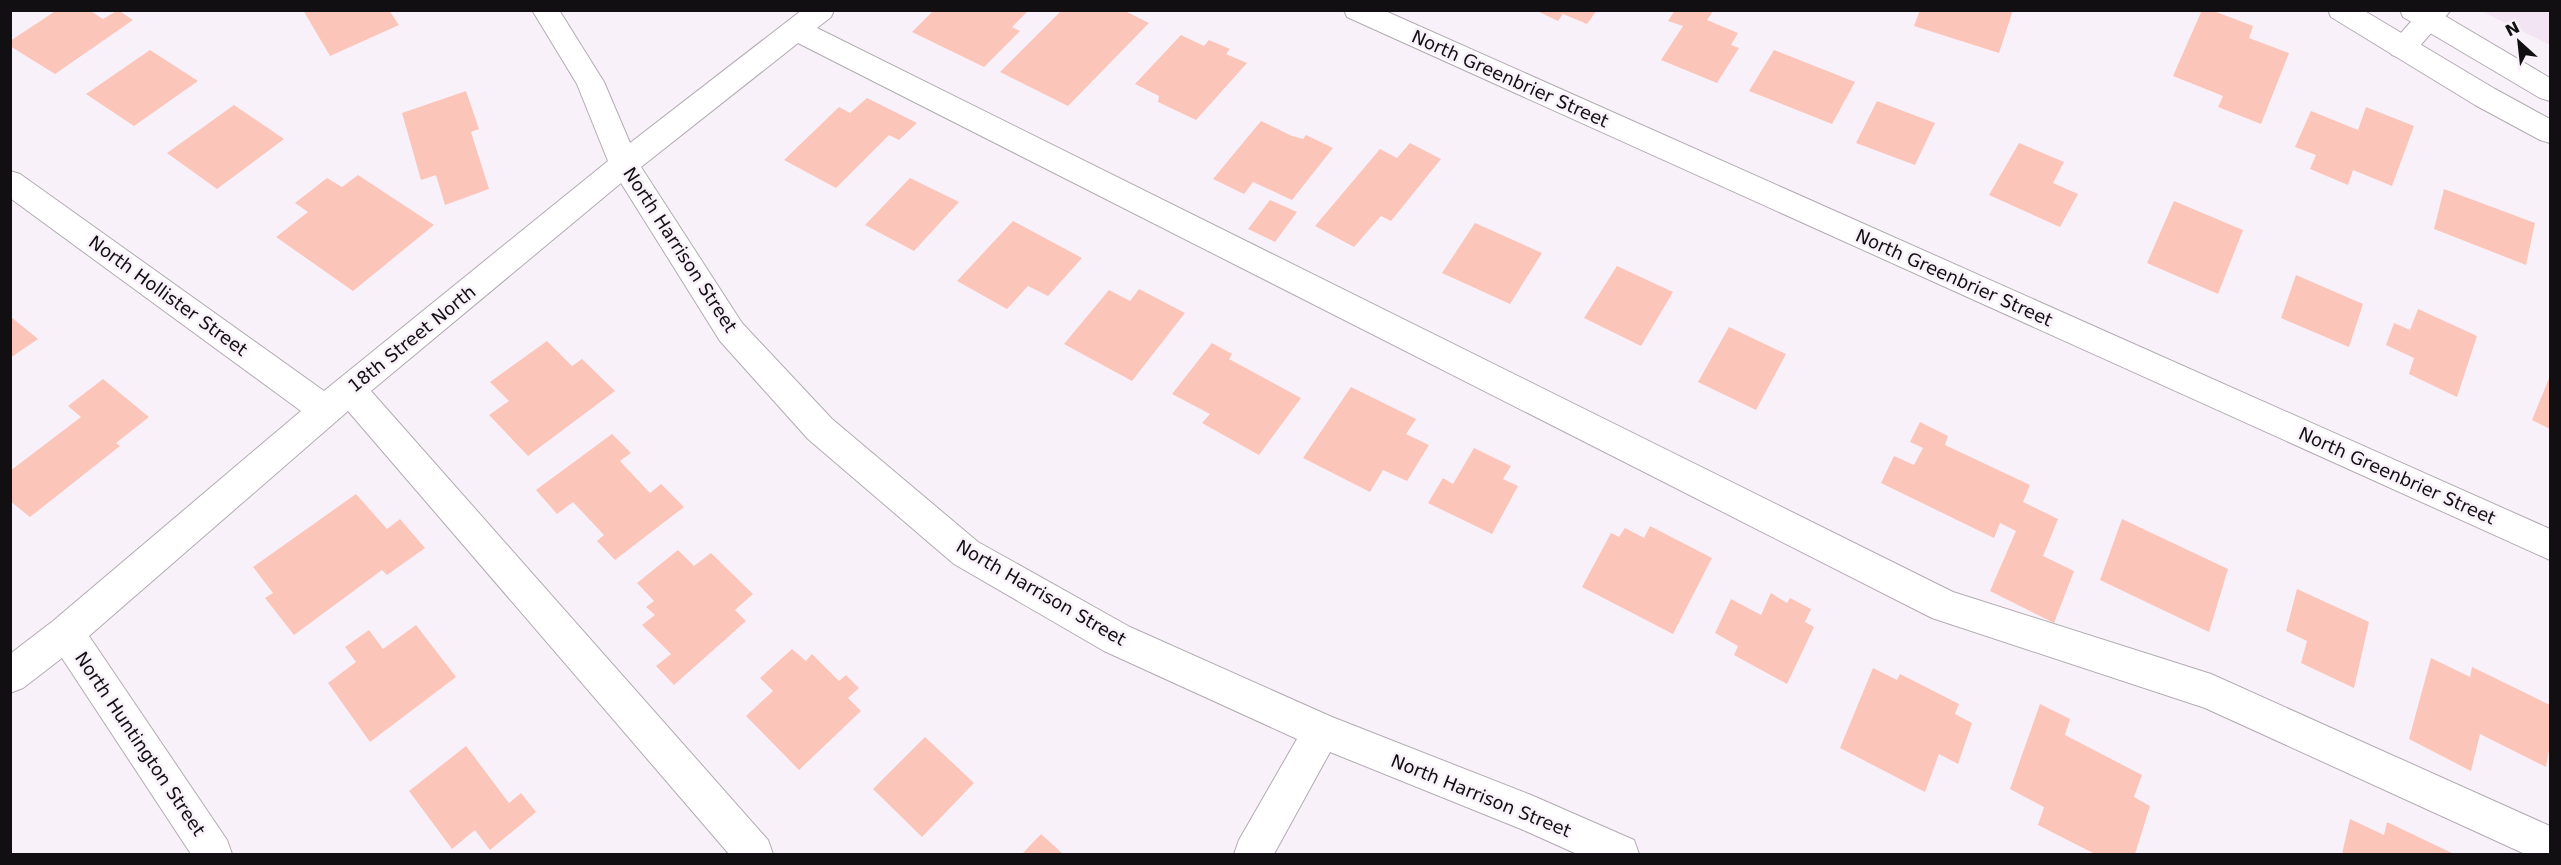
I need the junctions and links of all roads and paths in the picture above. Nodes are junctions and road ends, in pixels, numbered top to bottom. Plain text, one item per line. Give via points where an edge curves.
1 (545, 10) edge
2 (1357, 10) edge
3 (2341, 10) edge
4 (2427, 14) edge
5 (809, 20) edge
6 (2402, 48) junction
7 (2550, 91) edge
8 (2550, 132) edge
9 (624, 164) junction
10 (10, 182) edge
11 (338, 400) junction
12 (2550, 545) edge
13 (66, 633) junction
14 (10, 676) edge
15 (1323, 731) junction
16 (2550, 846) edge
17 (213, 855) edge
18 (754, 855) edge
19 (1253, 855) edge
20 (1620, 855) edge

1 - 9 street, North Harrison Street via 590,82
2 - 12 street, North Greenbrier Street
3 - 6 street
4 - 6 street
4 - 7 street
5 - 9 street, 18th Street North
5 - 16 street via 1945,606 2211,692
6 - 8 street
9 - 11 street, 18th Street North
9 - 15 street, North Harrison Street via 731,332 820,429 966,553 1117,639
10 - 11 street, North Hollister Street
11 - 13 street, 18th Street North
11 - 18 street, North Hollister Street
13 - 14 street, 18th Street North
13 - 17 street, North Huntington Street
15 - 19 street
15 - 20 street, North Harrison Street

